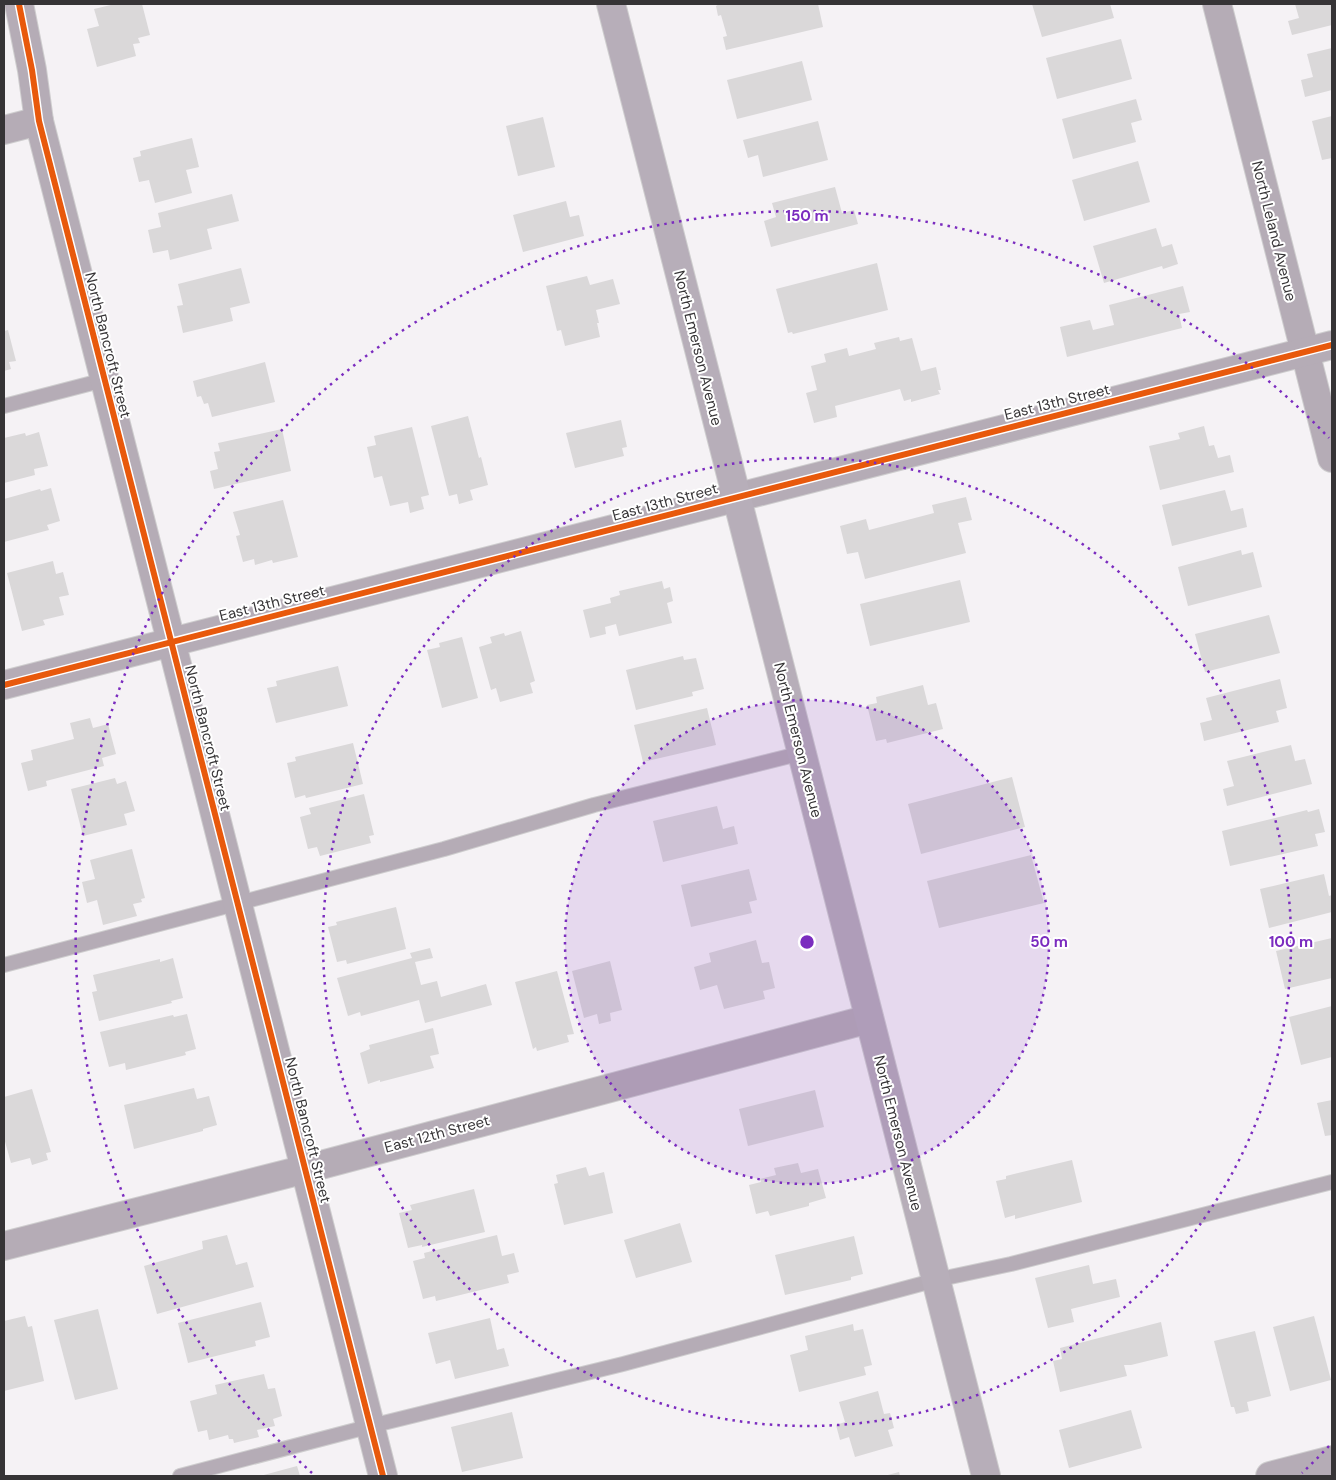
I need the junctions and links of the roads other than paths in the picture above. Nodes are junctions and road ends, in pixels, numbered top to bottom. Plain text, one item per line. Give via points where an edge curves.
1 (18, 4) edge
2 (611, 4) edge
3 (1217, 4) edge
4 (39, 121) junction
5 (4, 130) edge
6 (1332, 345) edge
7 (1305, 352) junction
8 (104, 380) junction
9 (4, 406) edge
10 (1332, 458) edge
11 (736, 496) junction
12 (171, 642) junction
13 (4, 685) edge
14 (802, 754) junction
15 (237, 905) junction
16 (4, 965) edge
17 (869, 1019) junction
18 (306, 1169) junction
19 (1332, 1182) edge
20 (4, 1246) edge
21 (936, 1280) junction
22 (371, 1426) junction
23 (1332, 1460) edge
24 (180, 1476) edge
25 (383, 1476) edge
26 (986, 1476) edge
27 (1270, 1476) edge

1 - 4 street, North Bancroft Street
2 - 11 main road, North Emerson Avenue
3 - 7 street, North Leland Avenue
4 - 5 street
4 - 8 street, North Bancroft Street
6 - 7 street, East 13th Street
7 - 10 street, North Leland Avenue
7 - 11 street, East 13th Street
8 - 9 lane
8 - 12 street, North Bancroft Street
11 - 12 street, East 13th Street
11 - 14 main road, North Emerson Avenue
12 - 13 street, East 13th Street
12 - 15 street, North Bancroft Street
14 - 15 lane via 594,805
14 - 17 main road, North Emerson Avenue
15 - 16 lane
15 - 18 street, North Bancroft Street
17 - 18 street, East 12th Street
17 - 21 main road, North Emerson Avenue
18 - 20 street, East 12th Street
18 - 22 street, North Bancroft Street
19 - 21 lane via 1012,1264
21 - 22 lane via 623,1364
21 - 26 main road, North Emerson Avenue
22 - 24 lane
22 - 25 street, North Bancroft Street
23 - 27 street

